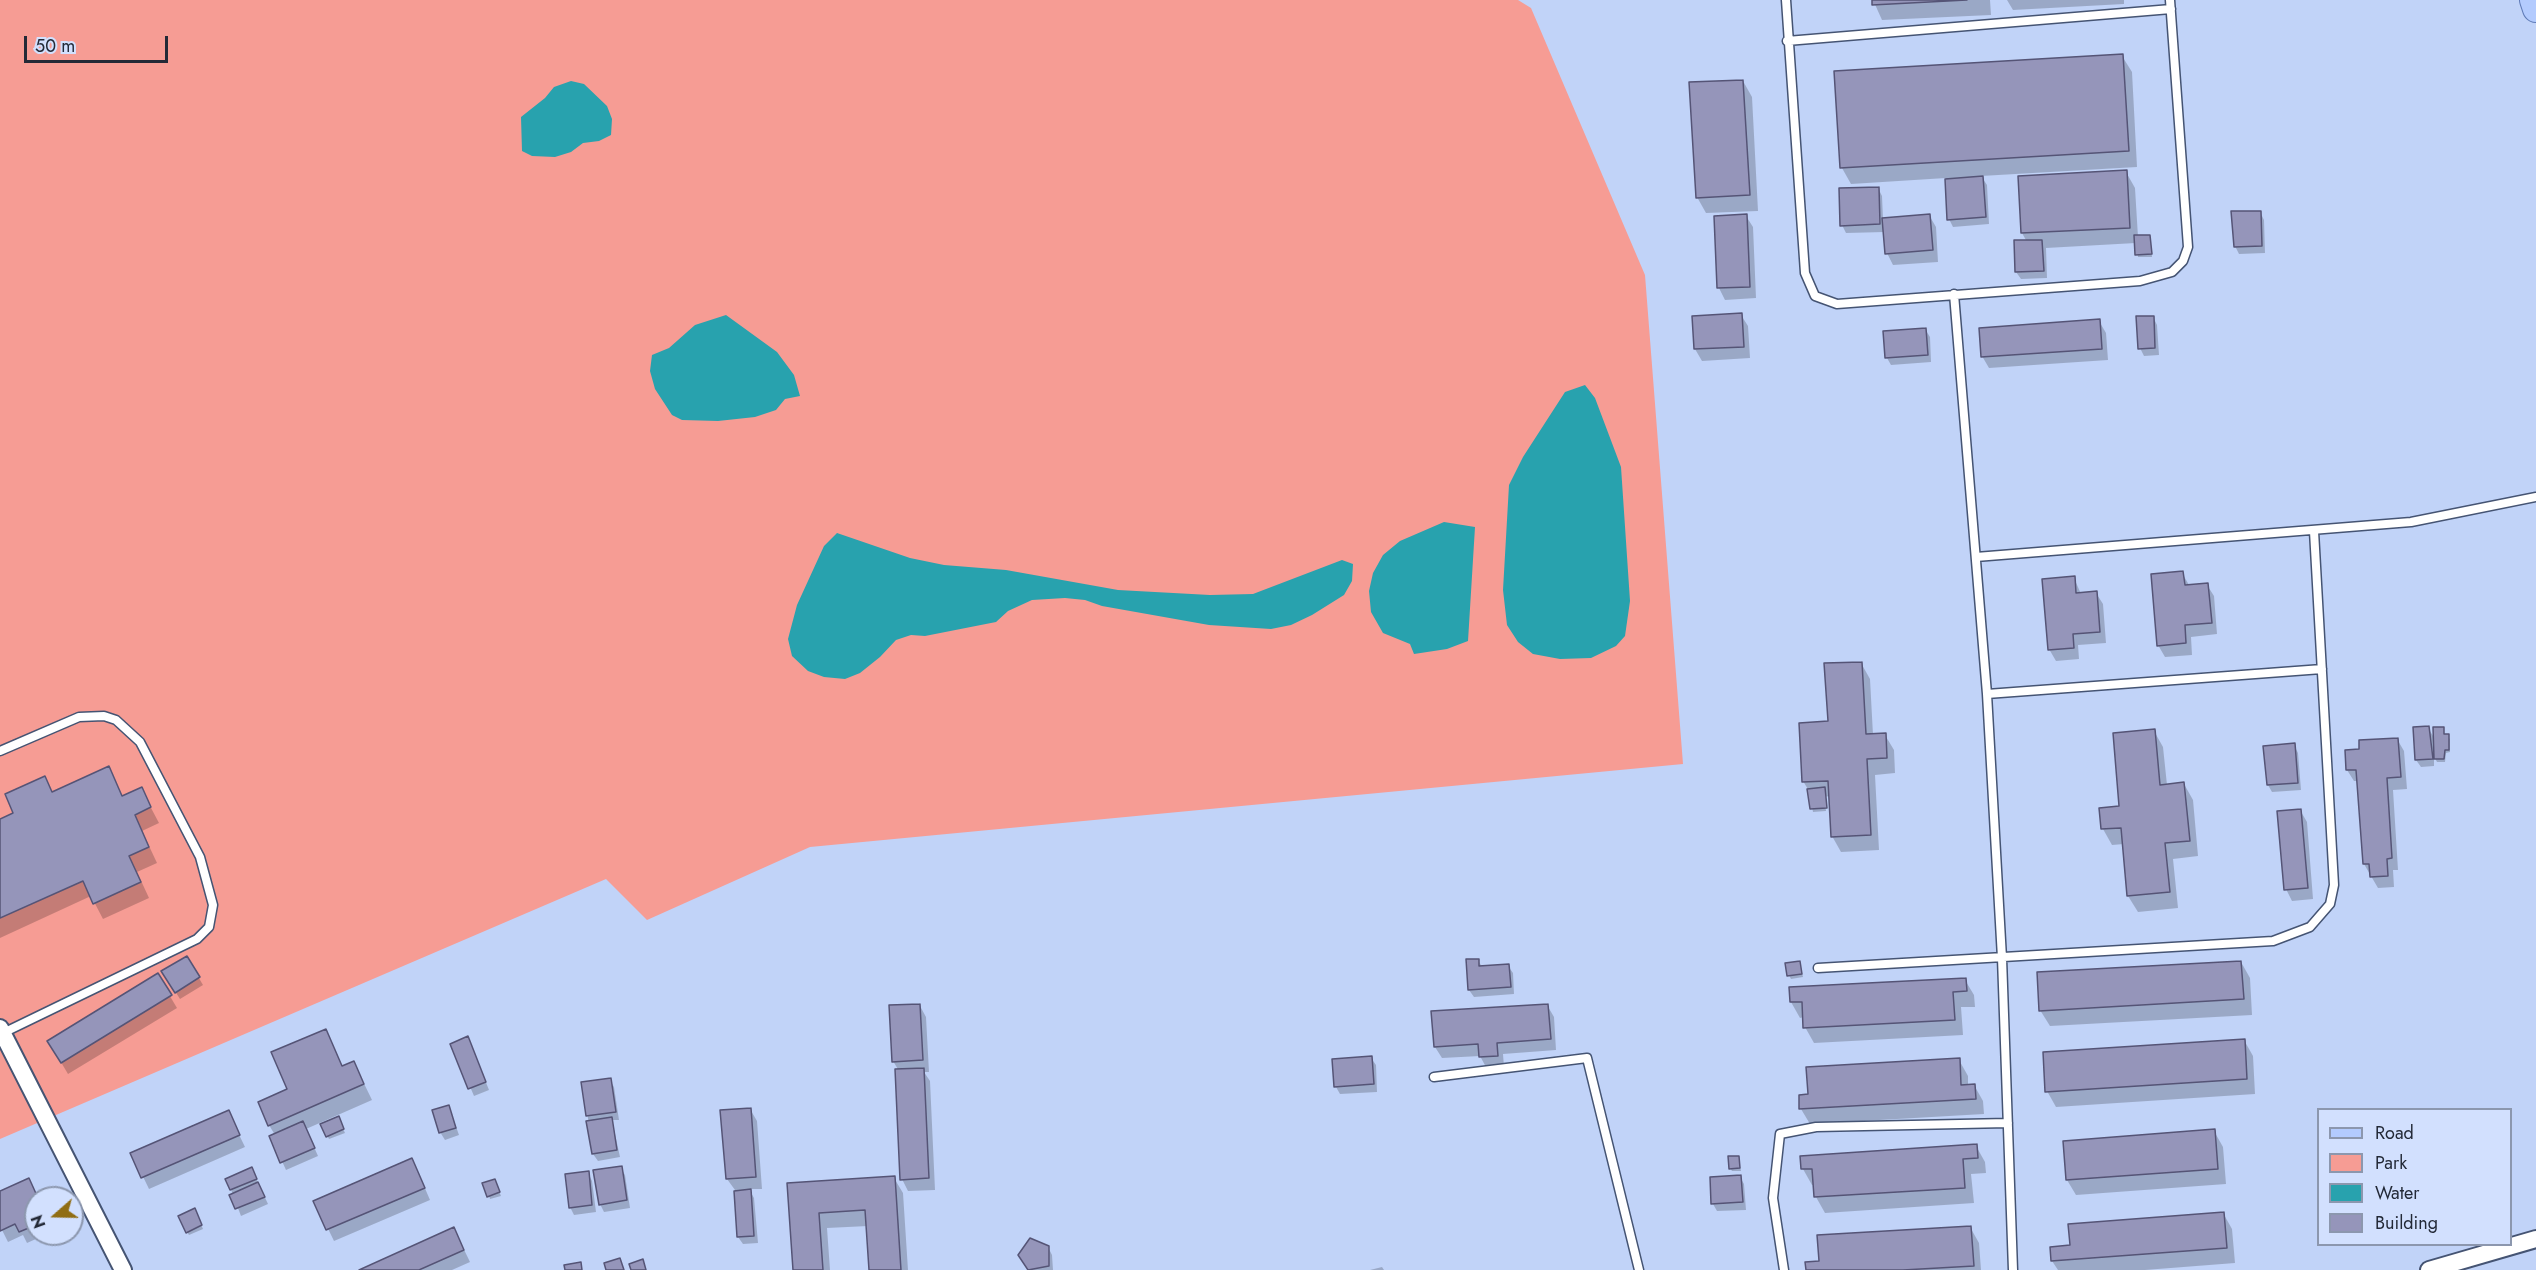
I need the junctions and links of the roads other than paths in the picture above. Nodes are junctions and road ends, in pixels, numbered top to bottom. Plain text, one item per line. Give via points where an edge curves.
1 (1786, 0) edge
2 (2533, 0) edge
3 (2171, 4) edge
4 (2536, 9) edge
5 (1787, 41) junction
6 (1954, 294) junction
7 (2536, 497) edge
8 (2314, 531) junction
9 (1976, 557) junction
10 (2322, 669) junction
11 (1987, 694) junction
12 (0, 751) edge
13 (2002, 958) junction
14 (1818, 968) dead end
15 (1, 1030) edge
16 (1434, 1077) dead end
17 (2008, 1123) junction
18 (2536, 1239) edge
19 (2512, 1246) edge
20 (2512, 1246) edge
21 (123, 1270) edge
22 (1639, 1270) edge
23 (1784, 1270) edge
24 (2013, 1270) edge
25 (2429, 1270) edge

1 - 5 lane
2 - 4 main road
3 - 5 lane
3 - 6 lane via 2188,247 2183,261 2172,272 2140,281
5 - 6 lane via 1808,286 1815,296 1837,304
6 - 9 lane
7 - 8 lane via 2411,522
8 - 9 lane
8 - 10 lane
9 - 11 lane
10 - 11 lane
10 - 13 lane via 2334,885 2330,904 2310,927 2273,941
11 - 13 lane
12 - 15 lane via 79,717 104,716 116,720 140,742 200,857 213,905 209,927 197,939
13 - 14 lane
13 - 17 lane
15 - 21 street
16 - 22 lane via 1587,1058
17 - 23 lane via 1816,1127 1780,1134 1773,1198
17 - 24 lane
18 - 19 street
20 - 25 street

